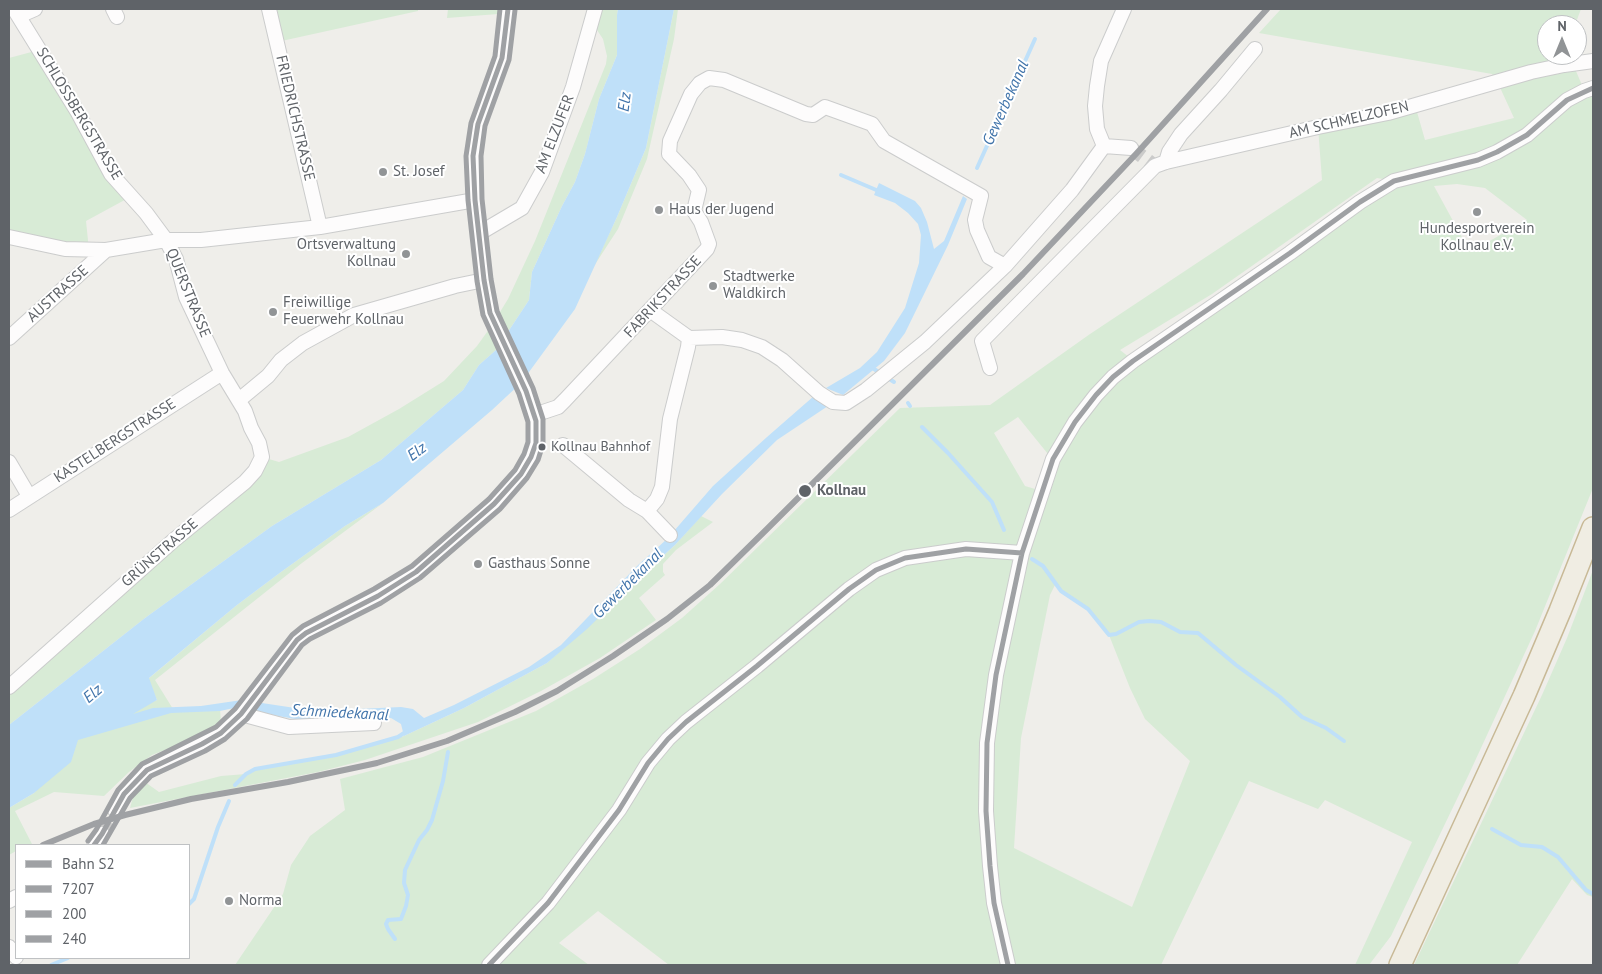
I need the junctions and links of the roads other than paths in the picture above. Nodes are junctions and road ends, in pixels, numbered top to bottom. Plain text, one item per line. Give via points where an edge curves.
1 (35, 9) edge
2 (269, 9) edge
3 (508, 9) edge
4 (595, 9) edge
5 (1124, 9) edge
6 (16, 12) edge
7 (1256, 49) dead end
8 (1593, 62) edge
9 (1593, 88) edge
10 (1104, 146) junction
11 (1131, 148) tunnel mouth
12 (1166, 162) junction
13 (475, 200) junction
14 (320, 227) junction
15 (478, 234) junction
16 (9, 237) edge
17 (166, 240) junction
18 (106, 250) junction
19 (1005, 266) junction
20 (484, 280) junction
21 (650, 310) junction
22 (9, 338) edge
23 (689, 338) junction
24 (990, 368) dead end
25 (222, 373) junction
26 (239, 400) junction
27 (534, 415) junction
28 (563, 446) dead end
29 (9, 462) edge
30 (29, 496) junction
31 (9, 510) edge
32 (647, 511) junction
33 (1593, 528) edge
34 (670, 535) dead end
35 (1022, 553) junction
36 (9, 687) edge
37 (241, 714) junction
38 (374, 723) dead end
39 (114, 810) tunnel mouth
40 (1409, 946) junction
41 (489, 965) edge
42 (1008, 965) edge
43 (1388, 965) edge
44 (1400, 965) edge

1 - 6 street
2 - 14 street, FRIEDRICHSTRASSE
3 - 13 street via 502,58 478,124 473,156
4 - 15 street, AM ELZUFER via 573,87 542,172 522,208
5 - 10 street via 1101,61 1097,86 1096,122
6 - 17 street, SCHLOSSBERGSTRASSE via 77,111 111,174
7 - 12 street, AM SCHMELZOFEN via 1181,134
8 - 12 street, AM SCHMELZOFEN via 1531,72 1388,113
9 - 35 street via 1568,100 1527,135 1497,152 1384,186 1113,377 1075,422 1052,459
10 - 11 street
10 - 19 street via 1072,190
12 - 24 street, AM SCHMELZOFEN via 1155,166 982,341
13 - 14 street
13 - 15 street
14 - 17 street via 201,240
15 - 20 street
16 - 18 street via 65,249
17 - 18 street
17 - 25 street, QUERSTRASSE via 176,259 186,297
18 - 22 street, AUSTRASSE
19 - 21 street, FABRIKSTRASSE via 989,257 977,230 975,220 981,196 884,141 872,124 825,107 814,115 806,114 724,80 709,78 700,82 691,94 670,141 668,154 699,190 694,211 709,244
19 - 23 street via 925,342 846,403 833,402 819,393 762,347 722,337
20 - 26 street via 354,315 303,344
20 - 27 street via 490,313 524,384
21 - 23 street
21 - 27 street, FABRIKSTRASSE via 566,400
23 - 32 street via 670,419 662,487
25 - 26 street, GRÜNSTRASSE
25 - 30 street, KASTELBERGSTRASSE
26 - 36 street, GRÜNSTRASSE via 259,443 262,457 255,471
27 - 37 street via 536,443 531,457 521,474 494,504 404,581 297,640
28 - 32 street
29 - 30 street
30 - 31 street, KASTELBERGSTRASSE
32 - 34 street
33 - 40 highway via 1524,696
35 - 41 street via 966,549 904,558 876,570 848,589 668,739 548,903
35 - 42 street via 996,675 987,743 986,811 990,866 994,903
37 - 38 street via 289,727
37 - 39 street via 215,737 147,770
40 - 43 highway
40 - 44 highway

